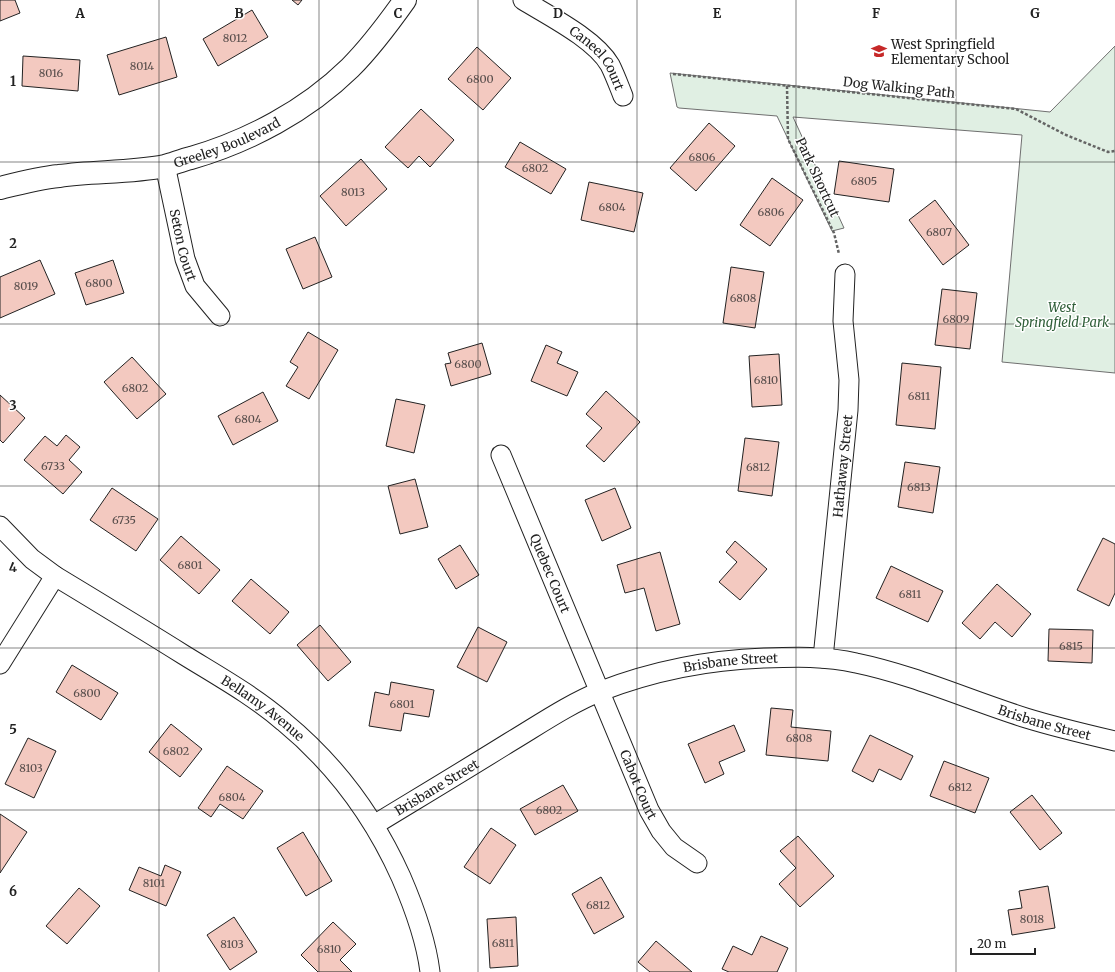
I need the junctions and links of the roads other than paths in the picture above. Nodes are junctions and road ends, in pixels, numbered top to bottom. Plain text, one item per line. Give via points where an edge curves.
1 (405, 0) edge
2 (523, 0) edge
3 (623, 96) dead end
4 (165, 165) junction
5 (0, 188) edge
6 (845, 274) road end
7 (220, 316) dead end
8 (502, 455) dead end
9 (0, 526) edge
10 (55, 576) junction
11 (823, 658) junction
12 (0, 664) edge
13 (600, 692) junction
14 (1115, 741) edge
15 (374, 825) junction
16 (697, 863) dead end
17 (430, 972) edge

1 - 4 street, Greeley Boulevard via 379,35 349,68 318,95 277,122 236,143
2 - 3 street, Caneel Court via 597,49 610,64
4 - 5 street, Greeley Boulevard via 128,171 39,178
4 - 7 street, Seton Court via 185,258 195,286
6 - 11 street, Hathaway Street via 843,320 849,380 848,410
8 - 13 street, Quebec Court
9 - 10 street, Bellamy Avenue via 32,559
10 - 12 street
10 - 15 street, Bellamy Avenue via 252,698 284,721 330,766
11 - 13 street, Brisbane Street via 735,659 706,663 647,676
11 - 14 street, Brisbane Street via 854,662 894,672 1028,718
13 - 15 street, Brisbane Street via 561,711
13 - 16 street, Cabot Court via 649,810 674,847
15 - 17 street, Bellamy Avenue via 410,898 421,930

